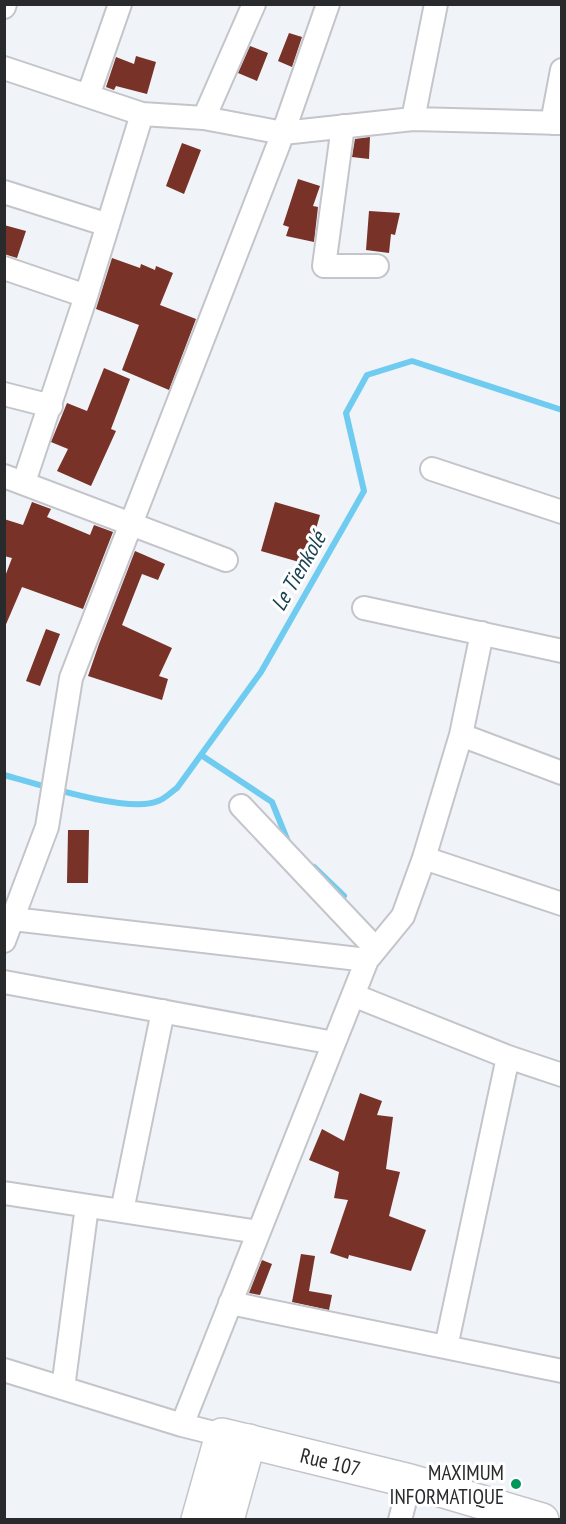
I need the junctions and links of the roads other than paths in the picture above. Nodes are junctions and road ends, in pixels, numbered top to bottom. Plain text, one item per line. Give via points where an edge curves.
1 (120, 4) edge
2 (254, 4) edge
3 (328, 4) edge
4 (436, 4) edge
5 (4, 68) edge
6 (561, 70) edge
7 (88, 96) junction
8 (142, 114) junction
9 (204, 118) junction
10 (413, 119) junction
11 (557, 123) edge
12 (343, 126) junction
13 (283, 133) junction
14 (4, 192) edge
15 (108, 225) junction
16 (377, 266) dead end
17 (4, 268) edge
18 (86, 296) junction
19 (4, 394) edge
20 (51, 406) junction
21 (432, 469) dead end
22 (14, 479) edge
23 (561, 512) edge
24 (131, 524) junction
25 (226, 560) dead end
26 (364, 608) dead end
27 (482, 633) junction
28 (561, 651) edge
29 (462, 735) junction
30 (561, 773) edge
31 (241, 806) dead end
32 (424, 858) junction
33 (14, 889) edge
34 (561, 904) edge
35 (13, 919) junction
36 (4, 941) edge
37 (372, 955) junction
38 (4, 982) edge
39 (353, 995) junction
40 (164, 1011) junction
41 (334, 1043) junction
42 (507, 1057) junction
43 (561, 1075) edge
44 (4, 1193) edge
45 (87, 1206) junction
46 (122, 1211) junction
47 (258, 1233) junction
48 (230, 1303) junction
49 (446, 1347) junction
50 (4, 1370) edge
51 (561, 1371) edge
52 (63, 1388) junction
53 (182, 1425) junction
54 (236, 1438) junction
55 (410, 1481) junction
56 (198, 1520) edge
57 (227, 1520) edge
58 (400, 1520) edge
59 (542, 1520) edge

1 - 7 street
2 - 9 street
3 - 13 street
4 - 10 street
5 - 7 street
6 - 11 street
7 - 8 street
8 - 9 street
8 - 15 street
9 - 13 street
10 - 11 street
10 - 12 street
12 - 13 street
12 - 16 street via 324,266
13 - 24 street
14 - 15 street
15 - 18 street
17 - 18 street
18 - 20 street
19 - 20 street
20 - 22 street
21 - 23 street
22 - 24 street
24 - 25 street
24 - 33 street via 71,678 47,827
26 - 27 street
27 - 28 street
27 - 29 street
29 - 30 street
29 - 32 street
31 - 37 street
32 - 34 street
32 - 37 street via 403,916
33 - 35 street
35 - 36 street
35 - 37 street
37 - 39 street
38 - 40 street
39 - 41 street
39 - 42 street
40 - 41 street
40 - 46 street
41 - 47 street
42 - 43 street
42 - 49 street
44 - 45 street
45 - 46 street
45 - 52 street
46 - 47 street
47 - 48 street
48 - 49 street
48 - 53 street
49 - 51 street
50 - 52 street
52 - 53 street
53 - 54 street
54 - 55 main road, Rue 107
54 - 56 main road
54 - 57 main road
55 - 58 street
55 - 59 main road, Rue 107

